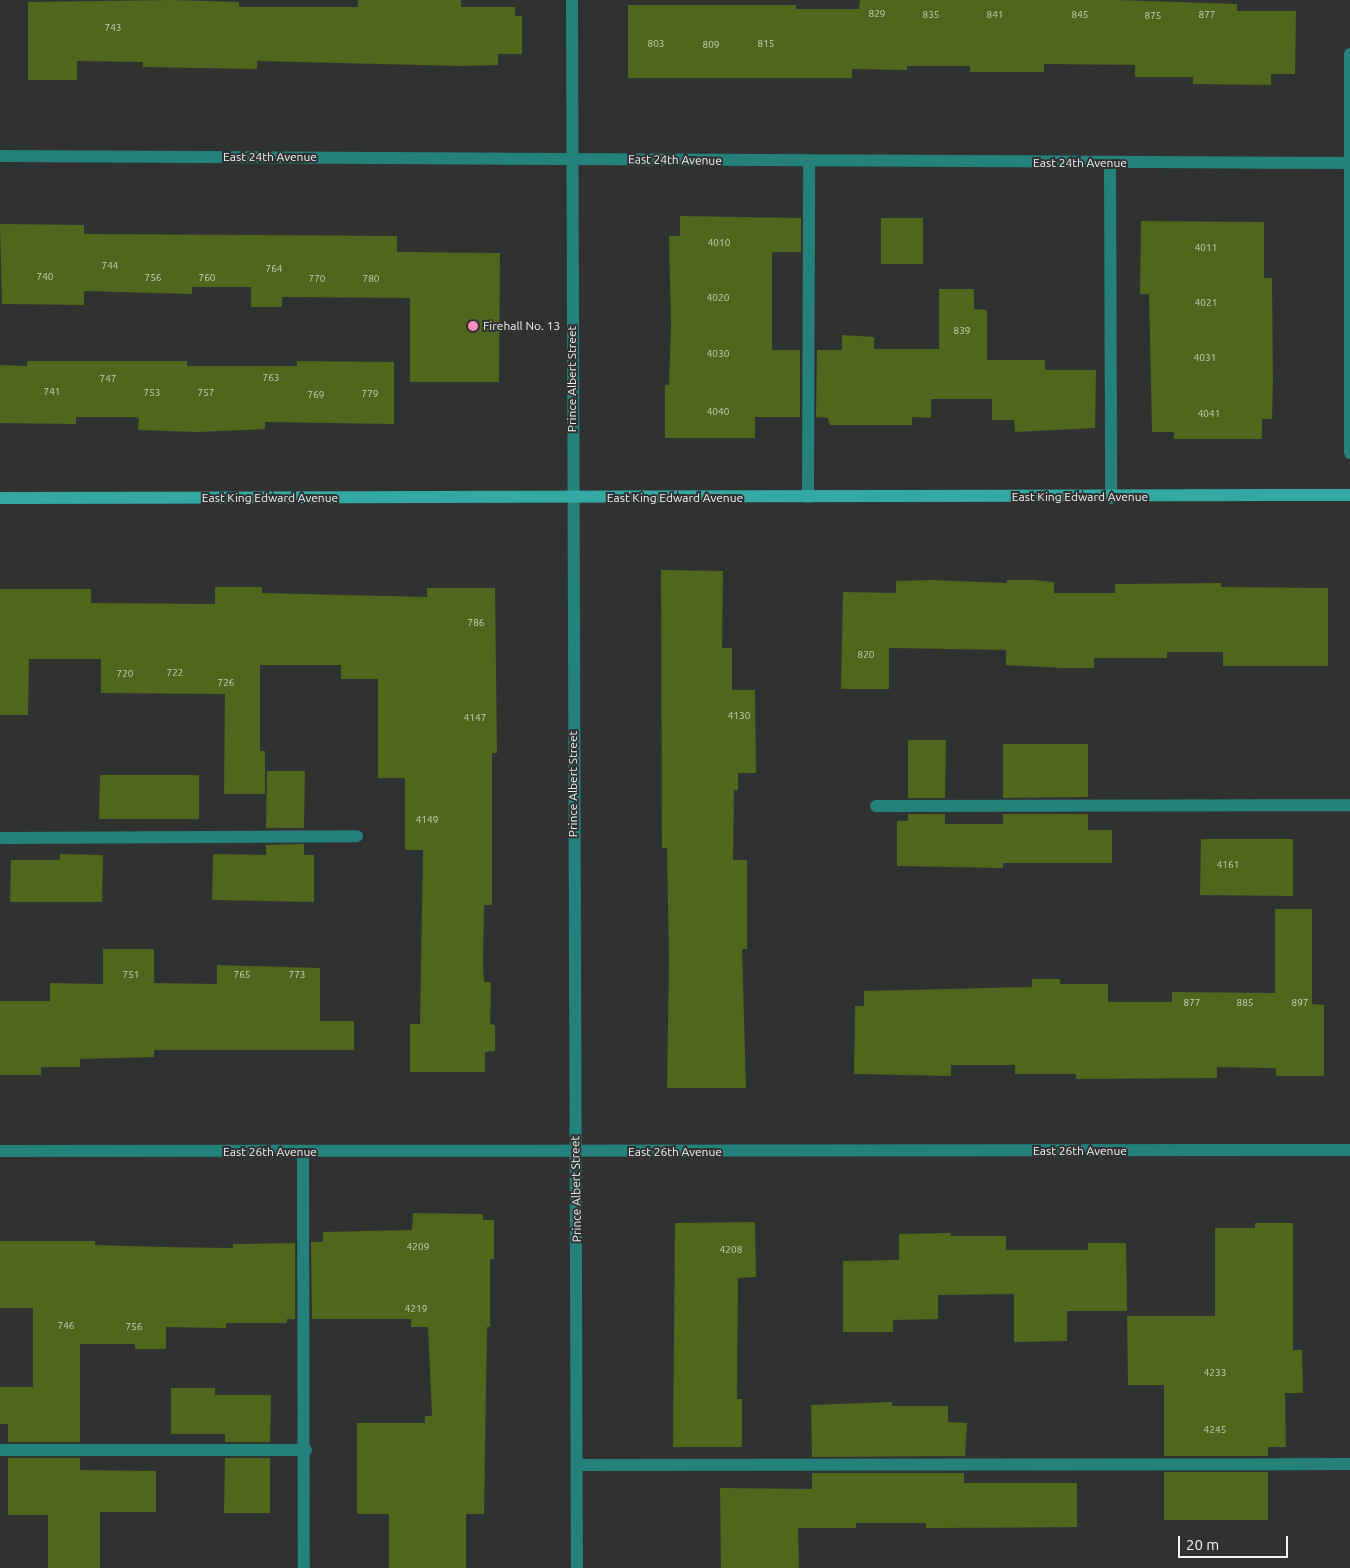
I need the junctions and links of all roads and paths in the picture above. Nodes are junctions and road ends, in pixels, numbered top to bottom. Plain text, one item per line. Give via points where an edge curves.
1 (572, 0) edge
2 (1350, 54) edge
3 (0, 156) edge
4 (571, 159) junction
5 (809, 162) junction
6 (1110, 163) junction
7 (1350, 163) edge
8 (1350, 452) edge
9 (1350, 495) edge
10 (0, 498) edge
11 (572, 498) junction
12 (808, 498) junction
13 (1111, 498) junction
14 (1350, 805) edge
15 (876, 806) dead end
16 (357, 836) dead end
17 (0, 838) edge
18 (1350, 1150) edge
19 (0, 1151) edge
20 (575, 1152) junction
21 (304, 1153) junction
22 (0, 1450) edge
23 (306, 1450) junction
24 (1350, 1464) edge
25 (577, 1465) junction
26 (304, 1568) edge
27 (577, 1568) edge

1 - 4 street, Prince Albert Street
2 - 7 street
3 - 4 street, East 24th Avenue
4 - 5 street, East 24th Avenue
4 - 11 street, Prince Albert Street
5 - 6 street, East 24th Avenue
5 - 12 street
6 - 7 street, East 24th Avenue
6 - 13 street
7 - 8 street
9 - 13 main road, East King Edward Avenue
10 - 11 main road, East King Edward Avenue
11 - 12 main road, East King Edward Avenue
11 - 20 street, Prince Albert Street
12 - 13 main road, East King Edward Avenue
14 - 15 street
16 - 17 street
18 - 20 street, East 26th Avenue
19 - 21 street, East 26th Avenue
20 - 21 street, East 26th Avenue
20 - 25 street, Prince Albert Street
21 - 23 street
22 - 23 street
23 - 26 street
24 - 25 street
25 - 27 street, Prince Albert Street

